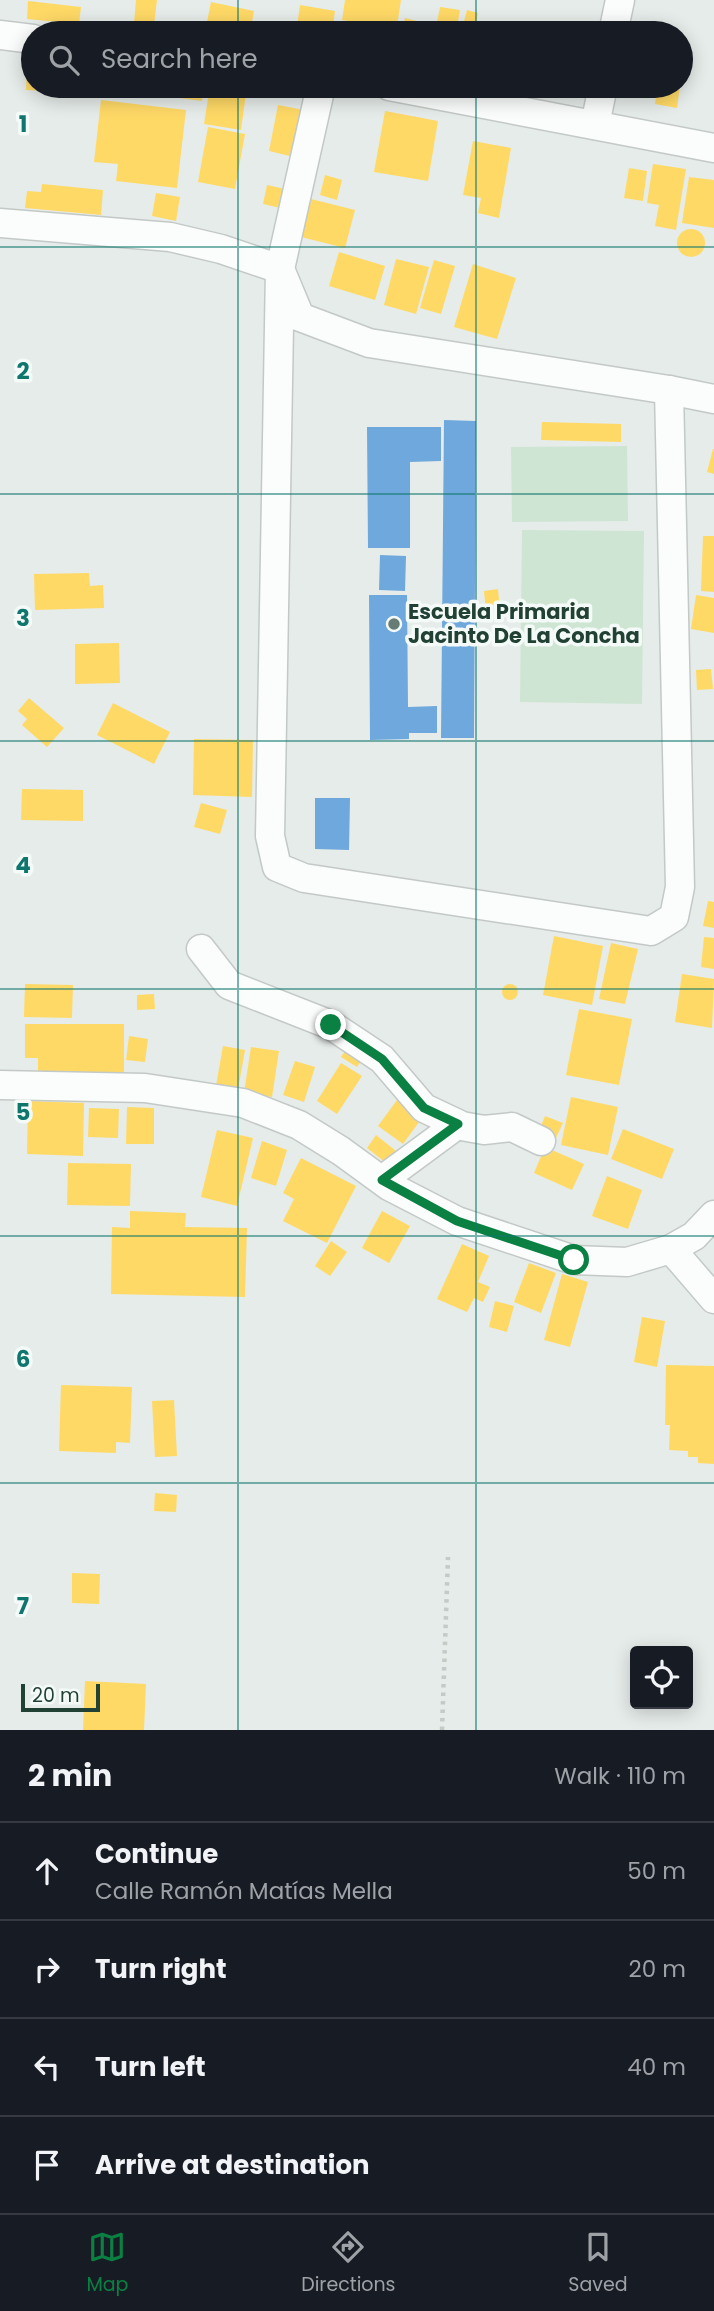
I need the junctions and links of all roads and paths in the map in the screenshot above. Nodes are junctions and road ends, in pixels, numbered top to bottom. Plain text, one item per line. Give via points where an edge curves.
1 (620, 0) edge
2 (616, 21) edge
3 (0, 35) edge
4 (21, 38) edge
5 (318, 98) edge
6 (452, 98) edge
7 (601, 98) edge
8 (595, 125) junction
9 (714, 148) edge
10 (0, 223) edge
11 (280, 269) junction
12 (669, 390) junction
13 (714, 400) edge
14 (201, 948) dead end
15 (0, 1086) edge
16 (456, 1125) junction
17 (541, 1141) dead end
18 (382, 1180) junction
19 (714, 1215) edge
20 (671, 1249) junction
21 (714, 1298) edge
22 (449, 1557) dead end
23 (442, 1730) edge

1 - 2 street
3 - 4 street
5 - 11 street
6 - 8 street
7 - 8 street
8 - 9 street
10 - 11 street via 170,237
11 - 12 street via 300,317 369,343
11 - 12 street via 270,835 277,867 304,878 652,932 674,917 680,887
12 - 13 street
14 - 16 street via 229,985 331,1025 382,1059 424,1108
15 - 18 street via 145,1088 243,1103 299,1125
16 - 17 street via 484,1130 512,1127
16 - 18 street
18 - 20 street via 457,1221 574,1260 627,1262
19 - 20 street via 694,1236
20 - 21 street
22 - 23 path

